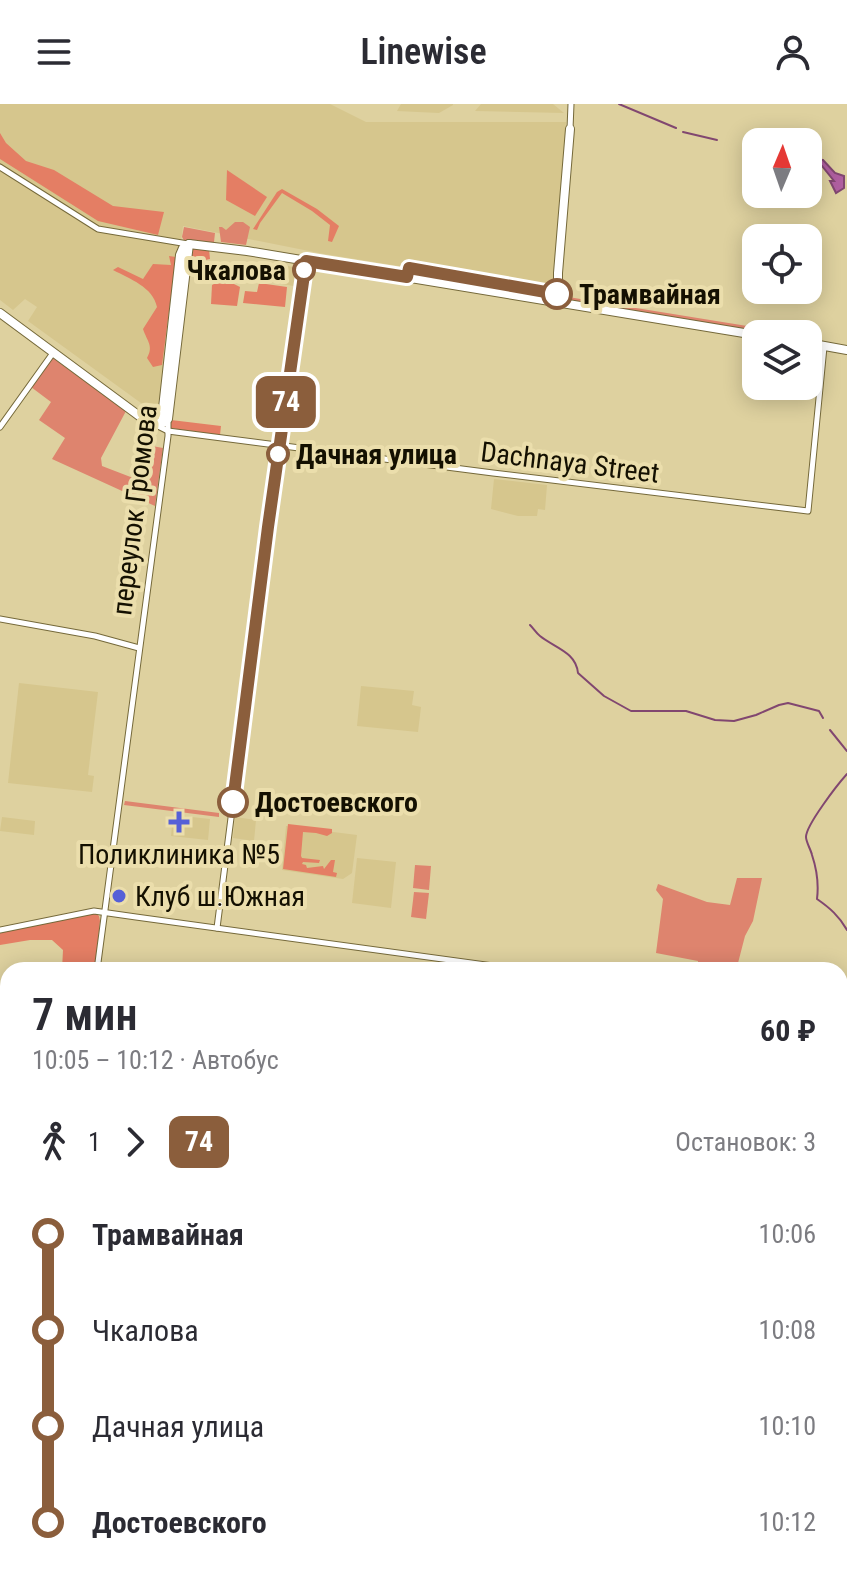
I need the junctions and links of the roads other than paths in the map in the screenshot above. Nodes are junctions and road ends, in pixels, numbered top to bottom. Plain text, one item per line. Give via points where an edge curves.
1 (571, 104) edge
2 (570, 129) joint
3 (0, 167) edge
4 (189, 244) junction
5 (306, 261) junction
6 (558, 302) junction
7 (1, 312) edge
8 (742, 333) edge
9 (824, 346) joint
10 (847, 350) edge
11 (55, 352) junction
12 (152, 421) junction
13 (165, 422) junction
14 (0, 427) edge
15 (280, 445) junction
16 (0, 619) edge
17 (139, 648) junction
18 (105, 912) junction
19 (217, 928) junction
20 (0, 930) edge
21 (98, 962) edge
22 (465, 962) edge

1 - 2 street
2 - 6 main road
3 - 4 street via 98,229
4 - 5 main road
4 - 13 main road, переулок Громова
5 - 6 main road
5 - 15 street
6 - 8 main road
7 - 11 main road
9 - 10 main road
9 - 15 street, Dachnaya Street via 808,511
11 - 12 main road
11 - 14 street
12 - 13 street
12 - 13 main road, переулок Громова
13 - 15 street
13 - 17 street, переулок Громова
15 - 19 street
16 - 17 street
17 - 18 street, переулок Громова
18 - 19 street
18 - 20 street
18 - 21 street, переулок Громова
19 - 22 street

